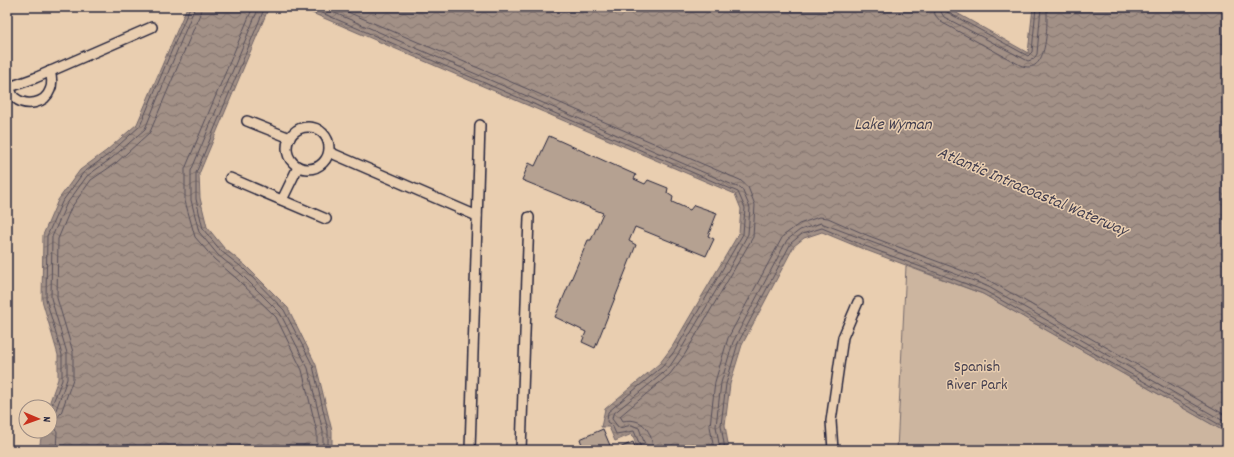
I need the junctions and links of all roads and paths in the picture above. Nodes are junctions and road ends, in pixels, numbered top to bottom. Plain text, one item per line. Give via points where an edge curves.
1 (152, 27) dead end
2 (50, 71) junction
3 (8, 87) edge
4 (247, 121) dead end
5 (480, 125) dead end
6 (290, 138) junction
7 (329, 152) junction
8 (298, 167) junction
9 (230, 178) dead end
10 (282, 200) junction
11 (477, 216) junction
12 (529, 217) dead end
13 (326, 219) dead end
14 (858, 302) dead end
15 (470, 450) edge
16 (521, 450) edge
17 (833, 450) edge

1 - 2 lane
2 - 3 lane
2 - 3 lane via 50,91 36,103 24,103 15,98
4 - 6 lane
5 - 11 lane
6 - 7 lane via 302,128 315,128 326,136
6 - 8 lane via 288,157
7 - 8 lane via 319,167
7 - 11 lane
8 - 10 lane
9 - 10 lane
10 - 13 lane
11 - 15 lane
12 - 16 lane
14 - 17 lane via 843,337 831,421

